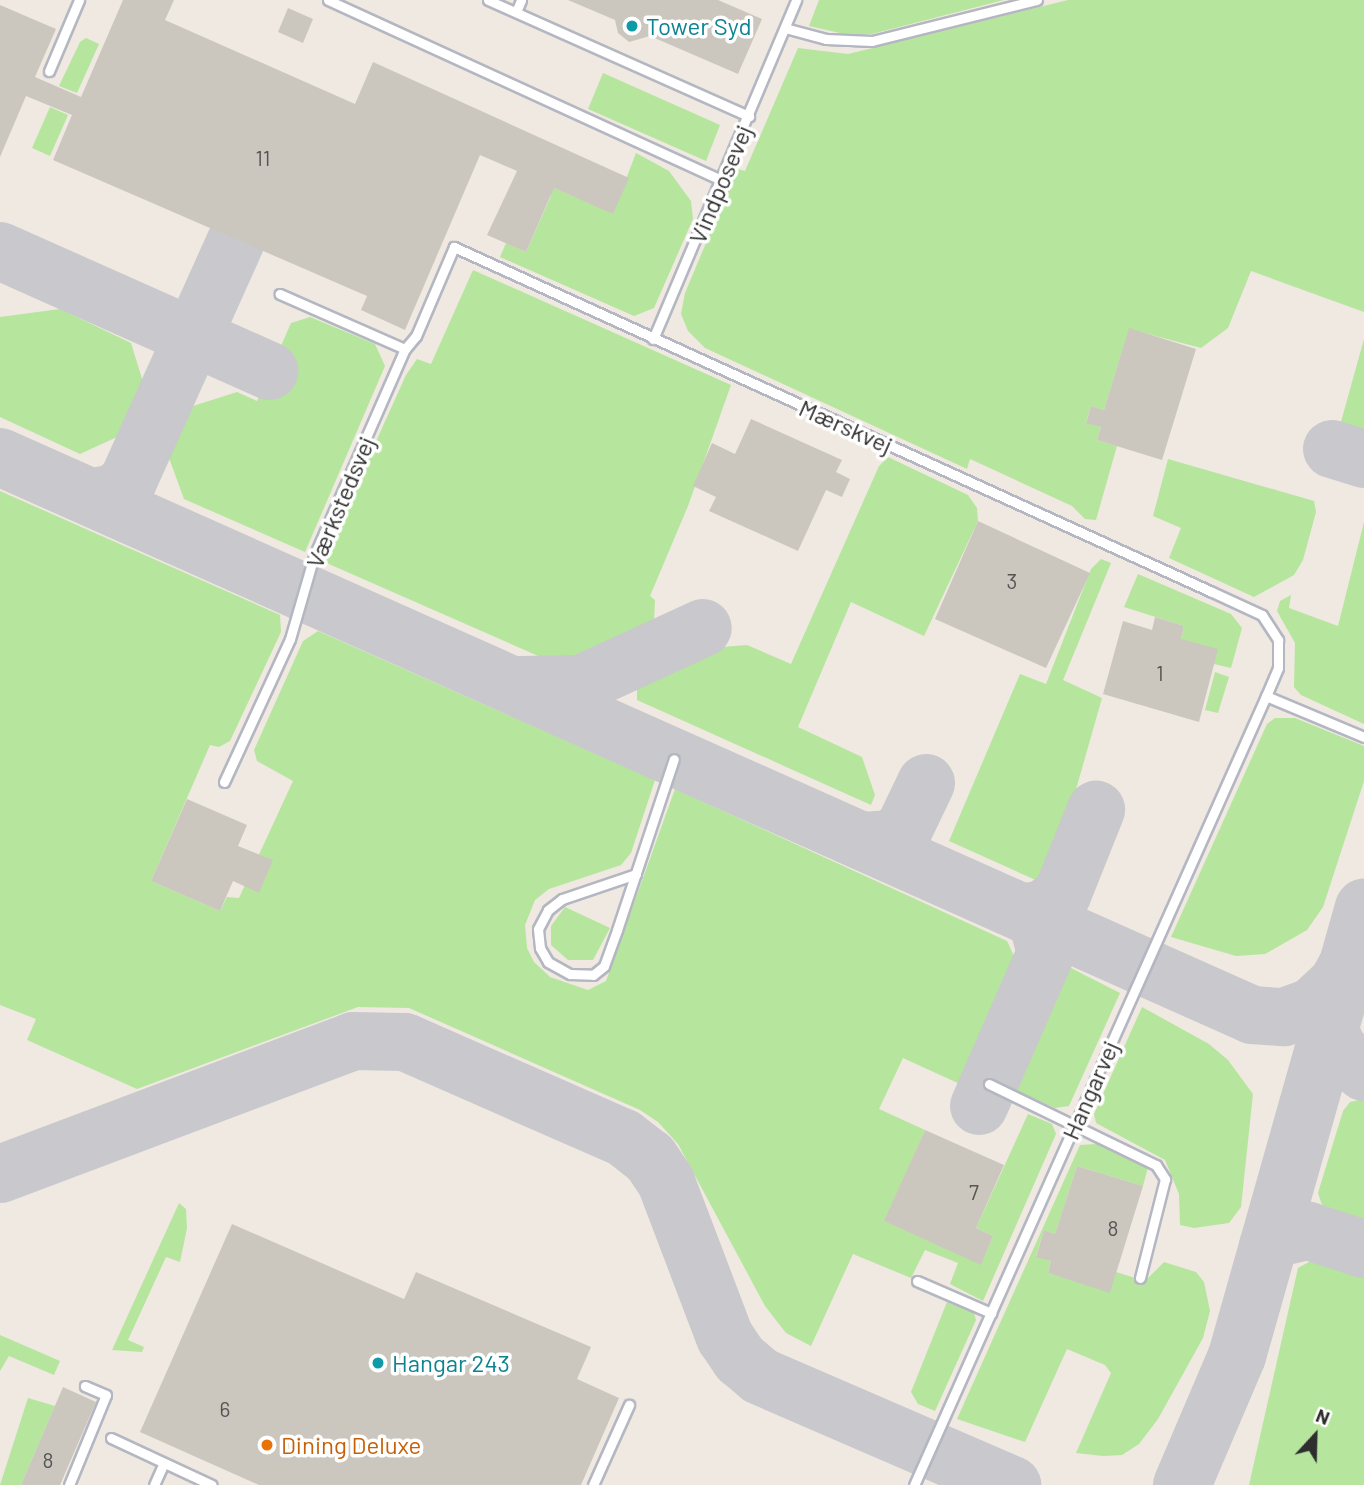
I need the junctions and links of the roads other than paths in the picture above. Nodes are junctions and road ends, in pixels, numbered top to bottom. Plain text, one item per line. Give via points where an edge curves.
1 (79, 0) edge
2 (328, 0) edge
3 (488, 0) edge
4 (521, 0) edge
5 (796, 0) edge
6 (1037, 0) edge
7 (516, 12) junction
8 (785, 28) junction
9 (49, 71) dead end
10 (749, 116) junction
11 (723, 181) junction
12 (279, 294) dead end
13 (653, 339) junction
14 (405, 349) junction
15 (1266, 696) junction
16 (1364, 737) edge
17 (674, 758) dead end
18 (224, 782) dead end
19 (636, 874) junction
20 (989, 1084) dead end
21 (1075, 1124) junction
22 (1140, 1278) dead end
23 (917, 1281) dead end
24 (991, 1313) junction
25 (85, 1386) dead end
26 (629, 1405) dead end
27 (111, 1438) dead end
28 (164, 1463) junction
29 (69, 1485) edge
30 (154, 1485) edge
31 (212, 1485) edge
32 (593, 1485) edge
33 (914, 1485) edge

1 - 9 lane
2 - 11 lane
3 - 7 lane
4 - 7 lane
5 - 8 lane, Vindposevej
6 - 8 lane via 872,41 826,39
7 - 10 lane
8 - 10 lane, Vindposevej
10 - 11 lane, Vindposevej
11 - 13 lane, Vindposevej
12 - 14 lane
13 - 14 lane, Mærskvej via 454,247 416,336
13 - 15 lane, Mærskvej via 1262,615 1279,640 1278,668
14 - 18 lane, Værkstedsvej via 314,556 290,639
15 - 16 lane
15 - 21 lane, Hangarvej
17 - 19 lane
19 - 19 lane via 604,966 593,975 570,974 548,962 540,948 538,929 548,910 562,899
20 - 21 lane
21 - 22 lane via 1156,1165 1165,1179
21 - 24 lane, Hangarvej
23 - 24 lane
24 - 33 lane, Hangarvej
25 - 29 lane via 106,1395
26 - 32 lane
27 - 28 lane
28 - 30 lane
28 - 31 lane

